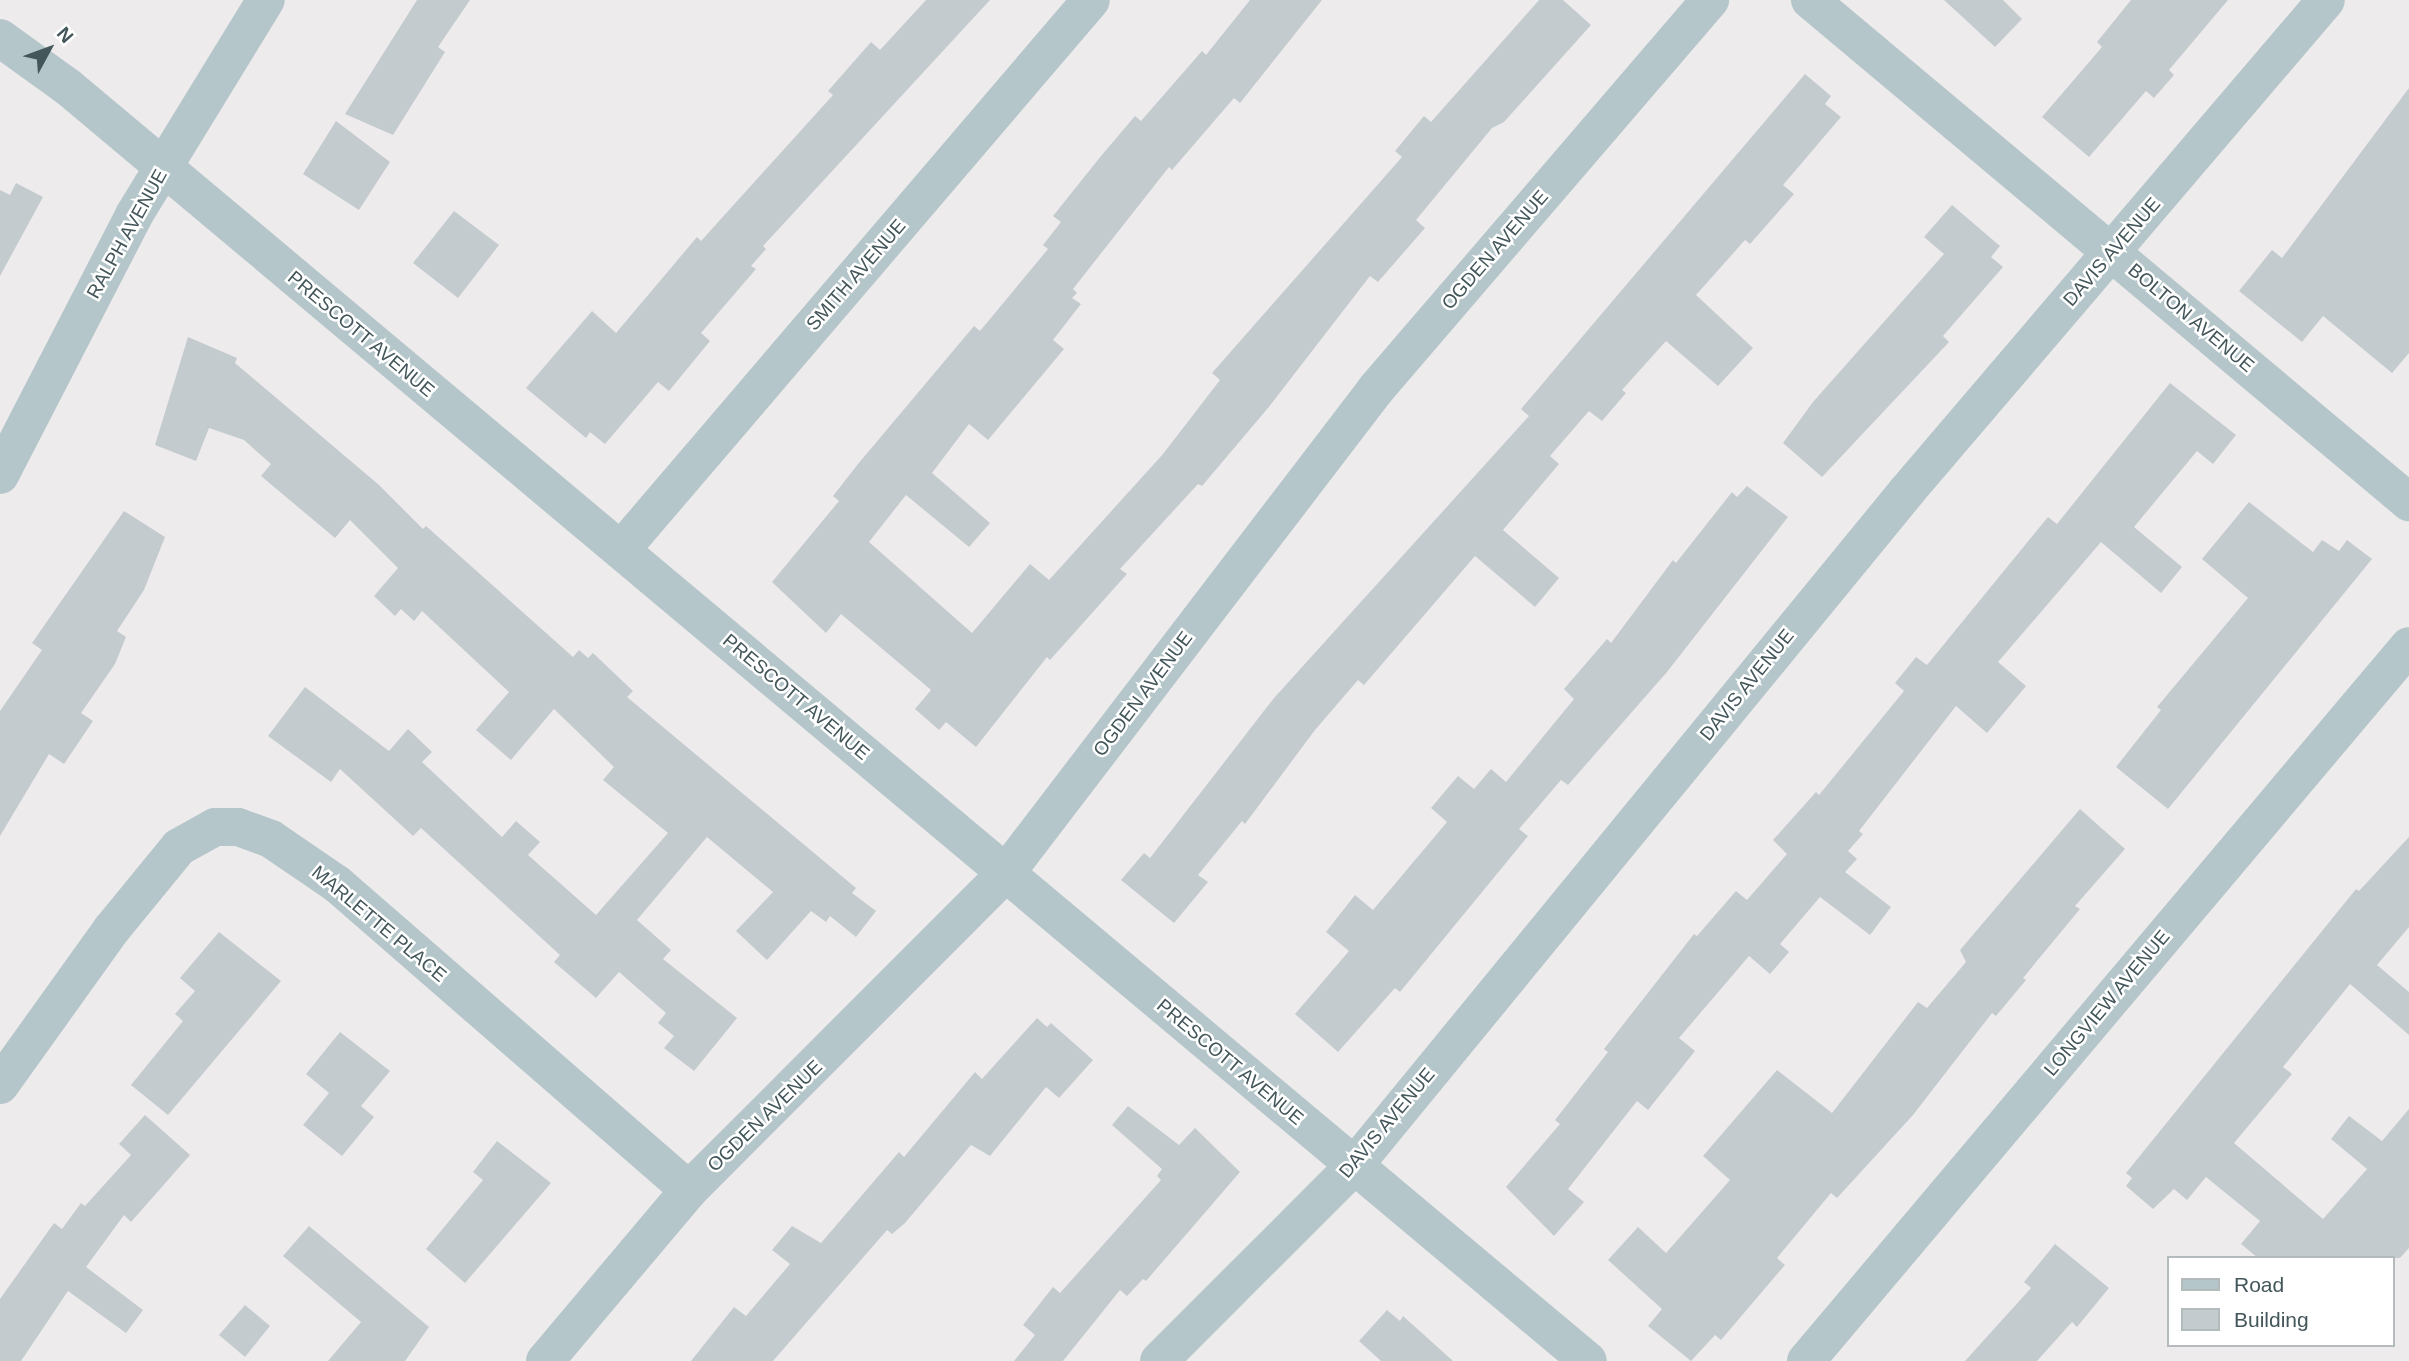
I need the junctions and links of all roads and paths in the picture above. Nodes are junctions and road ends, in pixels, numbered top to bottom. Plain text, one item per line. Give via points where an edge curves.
1 (266, 0) edge
2 (1091, 0) edge
3 (1710, 0) edge
4 (1810, 0) edge
5 (2326, 0) edge
6 (0, 38) edge
7 (162, 168) junction
8 (2112, 252) junction
9 (0, 475) edge
10 (2409, 502) edge
11 (621, 550) junction
12 (2409, 646) edge
13 (1006, 873) junction
14 (0, 1085) edge
15 (1353, 1167) junction
16 (689, 1190) junction
17 (545, 1361) edge
18 (1159, 1361) edge
19 (1588, 1361) edge
20 (1805, 1361) edge

1 - 7 street, RALPH AVENUE
2 - 11 street, SMITH AVENUE
3 - 13 street, OGDEN AVENUE via 1376,389
4 - 8 street, BOLTON AVENUE
5 - 8 street, DAVIS AVENUE
6 - 7 street, PRESCOTT AVENUE via 68,87
7 - 9 street, RALPH AVENUE
7 - 11 street, PRESCOTT AVENUE
8 - 10 street, BOLTON AVENUE
8 - 15 street, DAVIS AVENUE via 1898,502
11 - 13 street, PRESCOTT AVENUE
12 - 20 street, LONGVIEW AVENUE
13 - 15 street, PRESCOTT AVENUE
13 - 16 street, OGDEN AVENUE
14 - 16 street, MARLETTE PLACE via 111,930 178,848 215,827 238,827 271,839 337,884
15 - 18 street, DAVIS AVENUE
15 - 19 street, PRESCOTT AVENUE
16 - 17 street, OGDEN AVENUE

